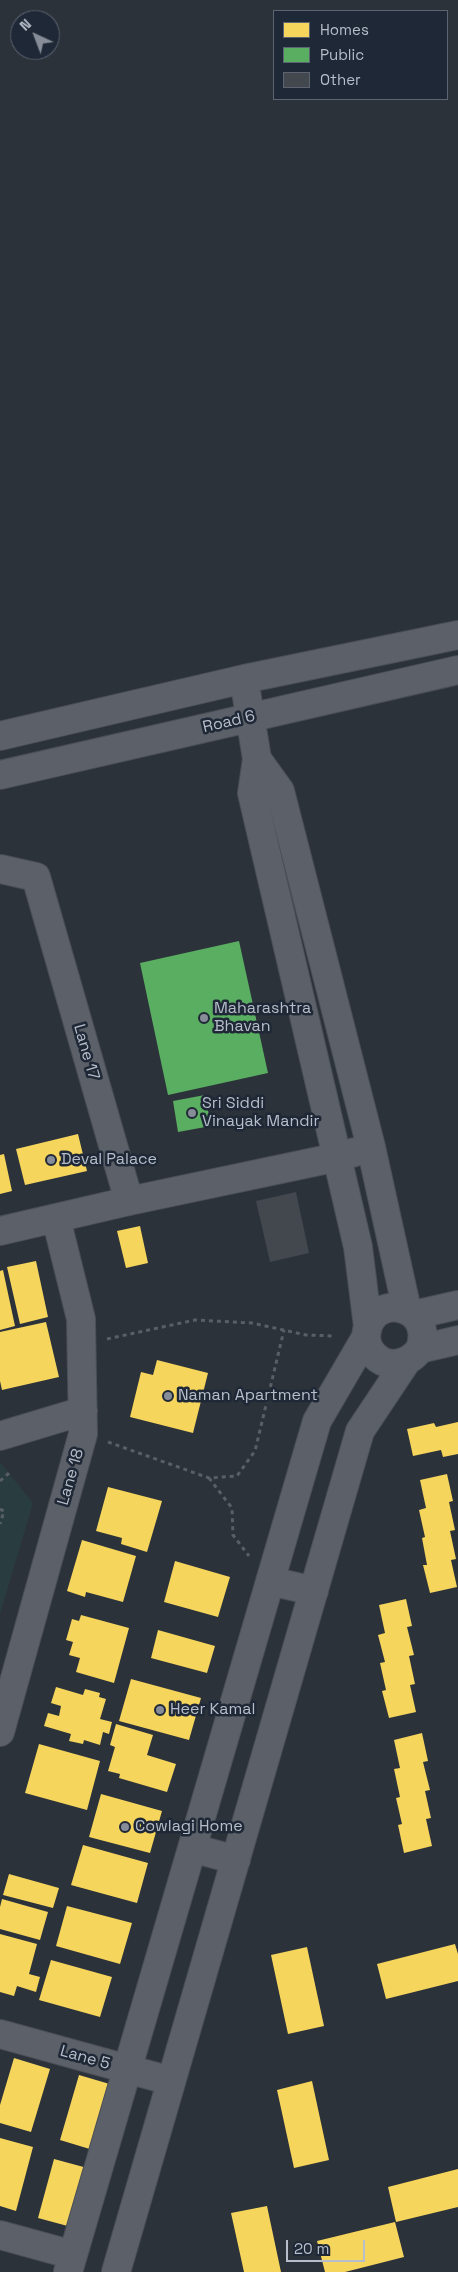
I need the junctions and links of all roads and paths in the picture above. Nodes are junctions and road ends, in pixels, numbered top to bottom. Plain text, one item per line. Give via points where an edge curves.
1 (458, 635) edge
2 (458, 670) edge
3 (244, 679) junction
4 (251, 717) junction
5 (0, 736) edge
6 (257, 759) junction
7 (0, 775) edge
8 (0, 869) edge
9 (371, 1147) junction
10 (338, 1157) junction
11 (129, 1201) junction
12 (56, 1218) junction
13 (0, 1230) edge
14 (458, 1305) edge
15 (410, 1312) junction
16 (284, 1330) junction
17 (367, 1333) junction
18 (458, 1340) edge
19 (81, 1345) junction
20 (413, 1355) junction
21 (83, 1423) junction
22 (0, 1436) edge
23 (9, 1473) dead end
24 (209, 1478) junction
25 (0, 1481) edge
26 (0, 1509) edge
27 (0, 1524) edge
28 (270, 1581) junction
29 (314, 1591) junction
30 (0, 1732) edge
31 (192, 1848) junction
32 (236, 1860) junction
33 (0, 2034) edge
34 (127, 2070) junction
35 (171, 2081) junction
36 (0, 2235) edge
37 (70, 2264) edge
38 (116, 2272) edge

1 - 3 street
2 - 4 street, Road 6
3 - 4 street
3 - 5 street
4 - 6 street
4 - 7 street, Road 6
6 - 9 street via 280,792
6 - 10 street via 252,793
8 - 11 street, Lane 17 via 36,877
9 - 10 street
9 - 15 street
10 - 11 street
10 - 17 street via 358,1246
11 - 12 street
12 - 13 street
12 - 19 street, Lane 18 via 80,1319
14 - 15 street
15 - 17 street via 398,1307 379,1312
15 - 20 street via 423,1331
16 - 17 path via 306,1335
16 - 19 path via 252,1323 195,1320
16 - 24 path via 255,1451 237,1476
17 - 20 street via 368,1346 388,1364
17 - 28 street via 317,1420
18 - 20 street
19 - 21 street, Lane 18
20 - 29 street via 360,1431
21 - 22 street
21 - 24 path
21 - 30 street, Lane 18
23 - 25 path
24 - 28 path via 232,1508 233,1536
26 - 27 path via 4,1511
28 - 29 street
28 - 31 street
29 - 32 street
31 - 32 street
31 - 34 street
32 - 35 street
33 - 34 street, Lane 5
34 - 35 street, Lane 5
34 - 37 street
35 - 38 street
36 - 37 street

